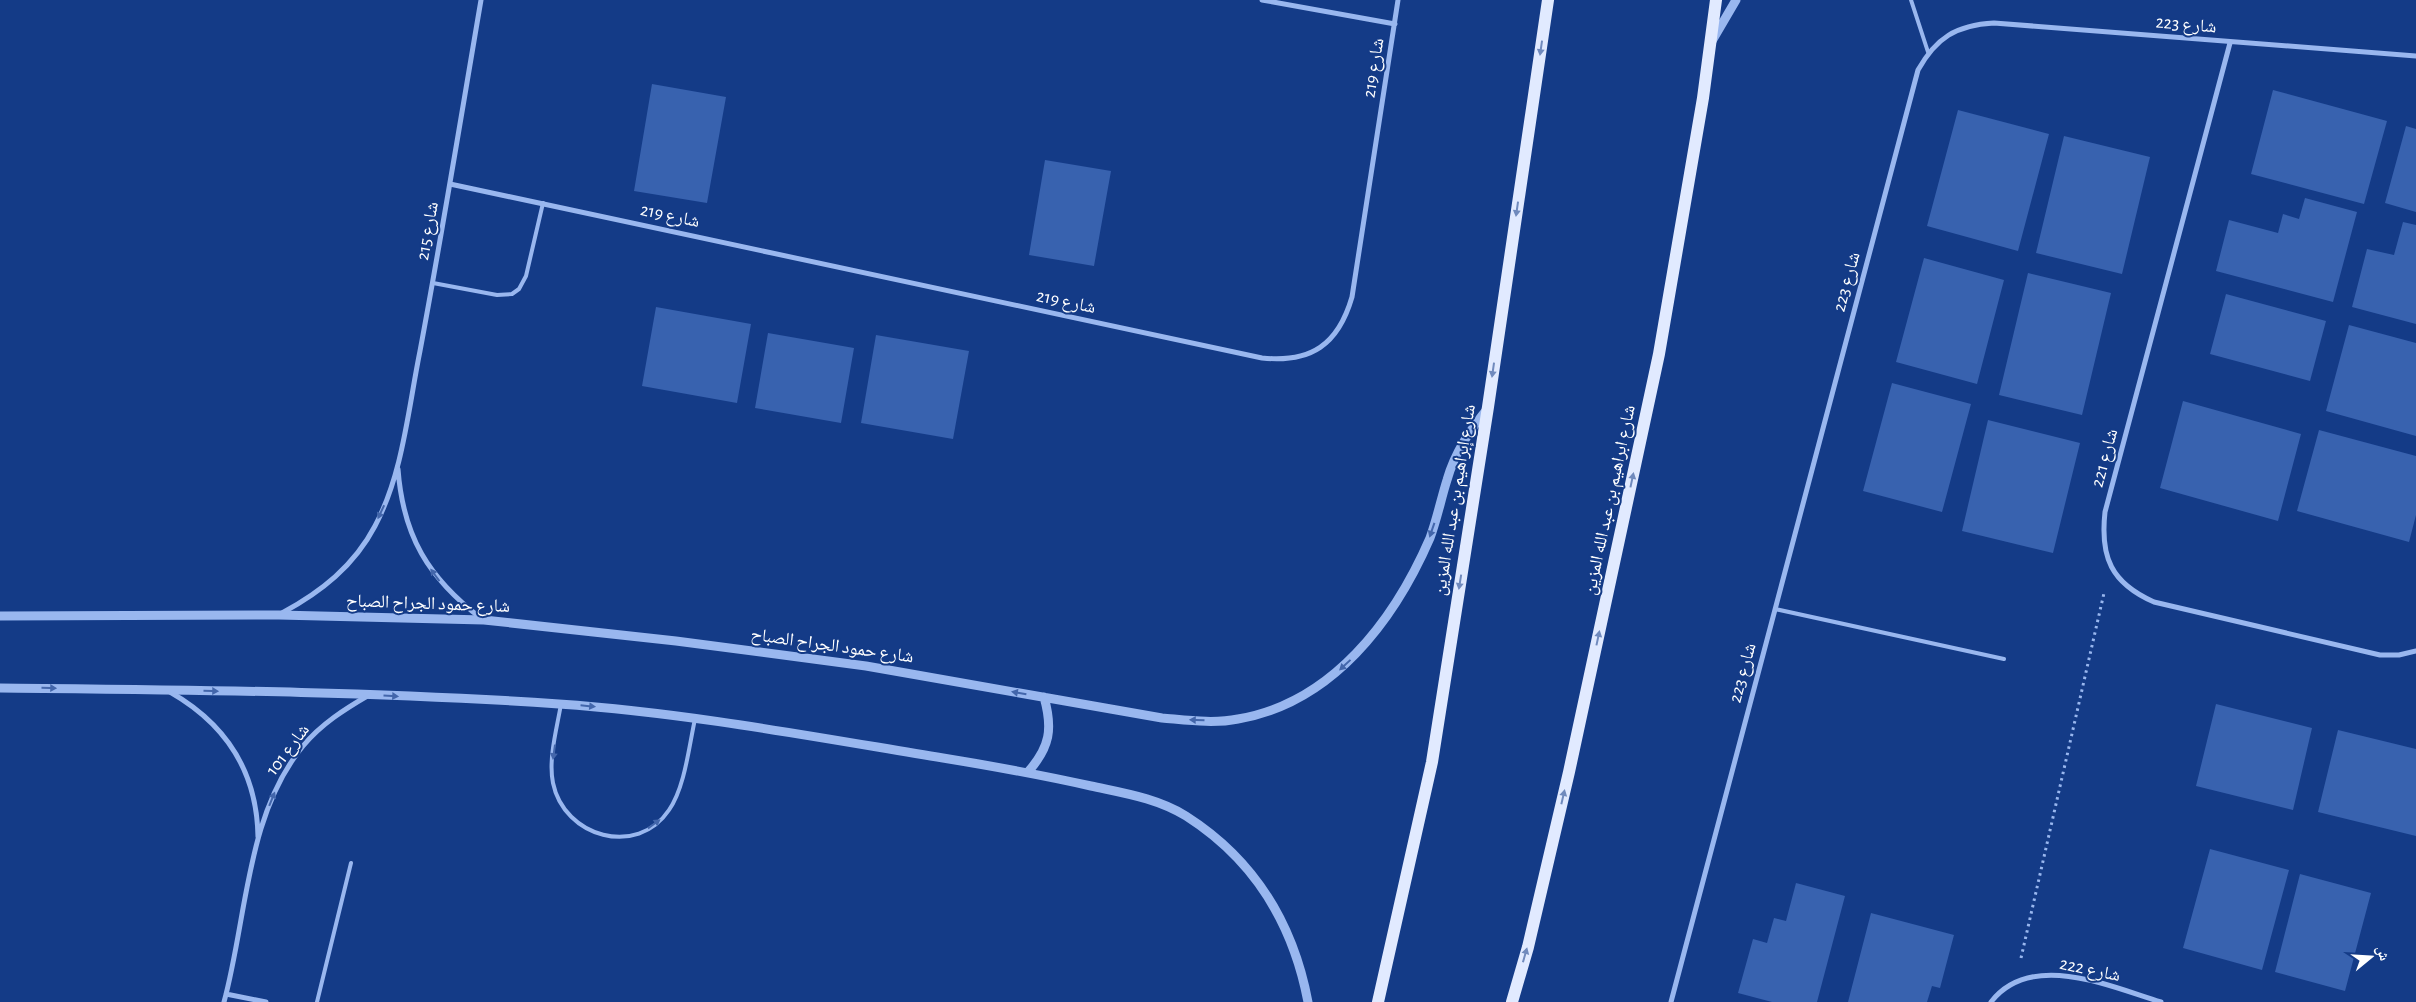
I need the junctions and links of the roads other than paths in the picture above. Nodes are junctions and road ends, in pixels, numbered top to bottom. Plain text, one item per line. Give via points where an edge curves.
1 (481, 0) edge
2 (1262, 0) edge
3 (1398, 0) edge
4 (1548, 0) edge
5 (1716, 0) edge
6 (1736, 0) edge
7 (1911, 0) edge
8 (1395, 24) junction
9 (2230, 43) junction
10 (1709, 45) junction
11 (1928, 52) junction
12 (2416, 56) edge
13 (450, 184) junction
14 (543, 203) junction
15 (433, 283) junction
16 (1488, 407) junction
17 (398, 466) junction
18 (1775, 609) junction
19 (279, 615) junction
20 (0, 616) edge
21 (484, 620) junction
22 (2416, 650) edge
23 (2004, 659) dead end
24 (0, 688) edge
25 (167, 690) junction
26 (370, 695) junction
27 (1044, 697) junction
28 (561, 704) junction
29 (696, 717) junction
30 (1028, 772) junction
31 (258, 845) junction
32 (351, 863) dead end
33 (226, 994) junction
34 (224, 1002) edge
35 (266, 1002) edge
36 (317, 1002) edge
37 (1308, 1002) edge
38 (1378, 1002) edge
39 (1512, 1002) edge
40 (1670, 1002) edge
41 (1991, 1002) edge
42 (2161, 1002) edge

1 - 13 street, شارع 215
2 - 8 street
3 - 8 street, شارع 219
4 -> 16 main road, شارع إبراهيم بن عبد الله المزين
5 - 10 main road, شارع ابراهيم بن عبد الله المزين
6 - 10 street
7 - 11 lane
8 - 14 street, شارع 219 via 1352,297 1336,334 1303,357 1262,358
9 - 11 street, شارع 223 via 1994,23 1958,29
9 - 12 street, شارع 223
9 - 22 street, شارع 221 via 2105,512 2104,548 2110,567 2122,582 2136,594 2154,602 2380,655 2399,655
39 -> 10 main road, شارع ابراهيم بن عبد الله المزين via 1528,948 1569,772 1659,354 1703,98
11 - 18 street, شارع 223 via 1918,70
13 - 14 street, شارع 219
13 - 15 street, شارع 215
14 - 15 lane via 526,276 519,289 512,294 497,295
15 - 17 street, شارع 215
16 -> 27 street, شارع حمود الجراح الصباح via 1456,455 1430,536 1401,595 1364,646 1319,686 1286,704 1236,720 1162,718
16 -> 38 main road, شارع إبراهيم بن عبد الله المزين via 1432,762
17 -> 19 street, شارع 215 via 374,528 356,555 334,580
21 -> 17 street, شارع 215 via 459,602 420,554 400,496
18 - 23 lane
18 - 40 street, شارع 223
19 - 20 street, شارع حمود الجراح الصباح
19 - 21 street, شارع حمود الجراح الصباح
27 -> 21 street, شارع حمود الجراح الصباح via 847,664
24 -> 25 street
25 -> 26 street
25 - 31 street, شارع 101 via 206,716 236,754 254,798
26 -> 28 street
31 -> 26 street, شارع 101 via 274,792 304,745 339,714
27 - 30 street via 1050,717 1049,737 1041,757
28 -> 29 street
28 -> 29 lane via 552,782 558,800 569,816 602,836 640,834 669,810 678,793
29 - 30 street
30 - 37 street via 1148,799 1183,814 1216,838 1244,865 1268,896 1302,968
31 - 33 street, شارع 101
32 - 36 lane
33 - 34 street, شارع 101
33 - 35 street
41 - 42 street, شارع 222 via 2016,982 2037,975 2060,974

